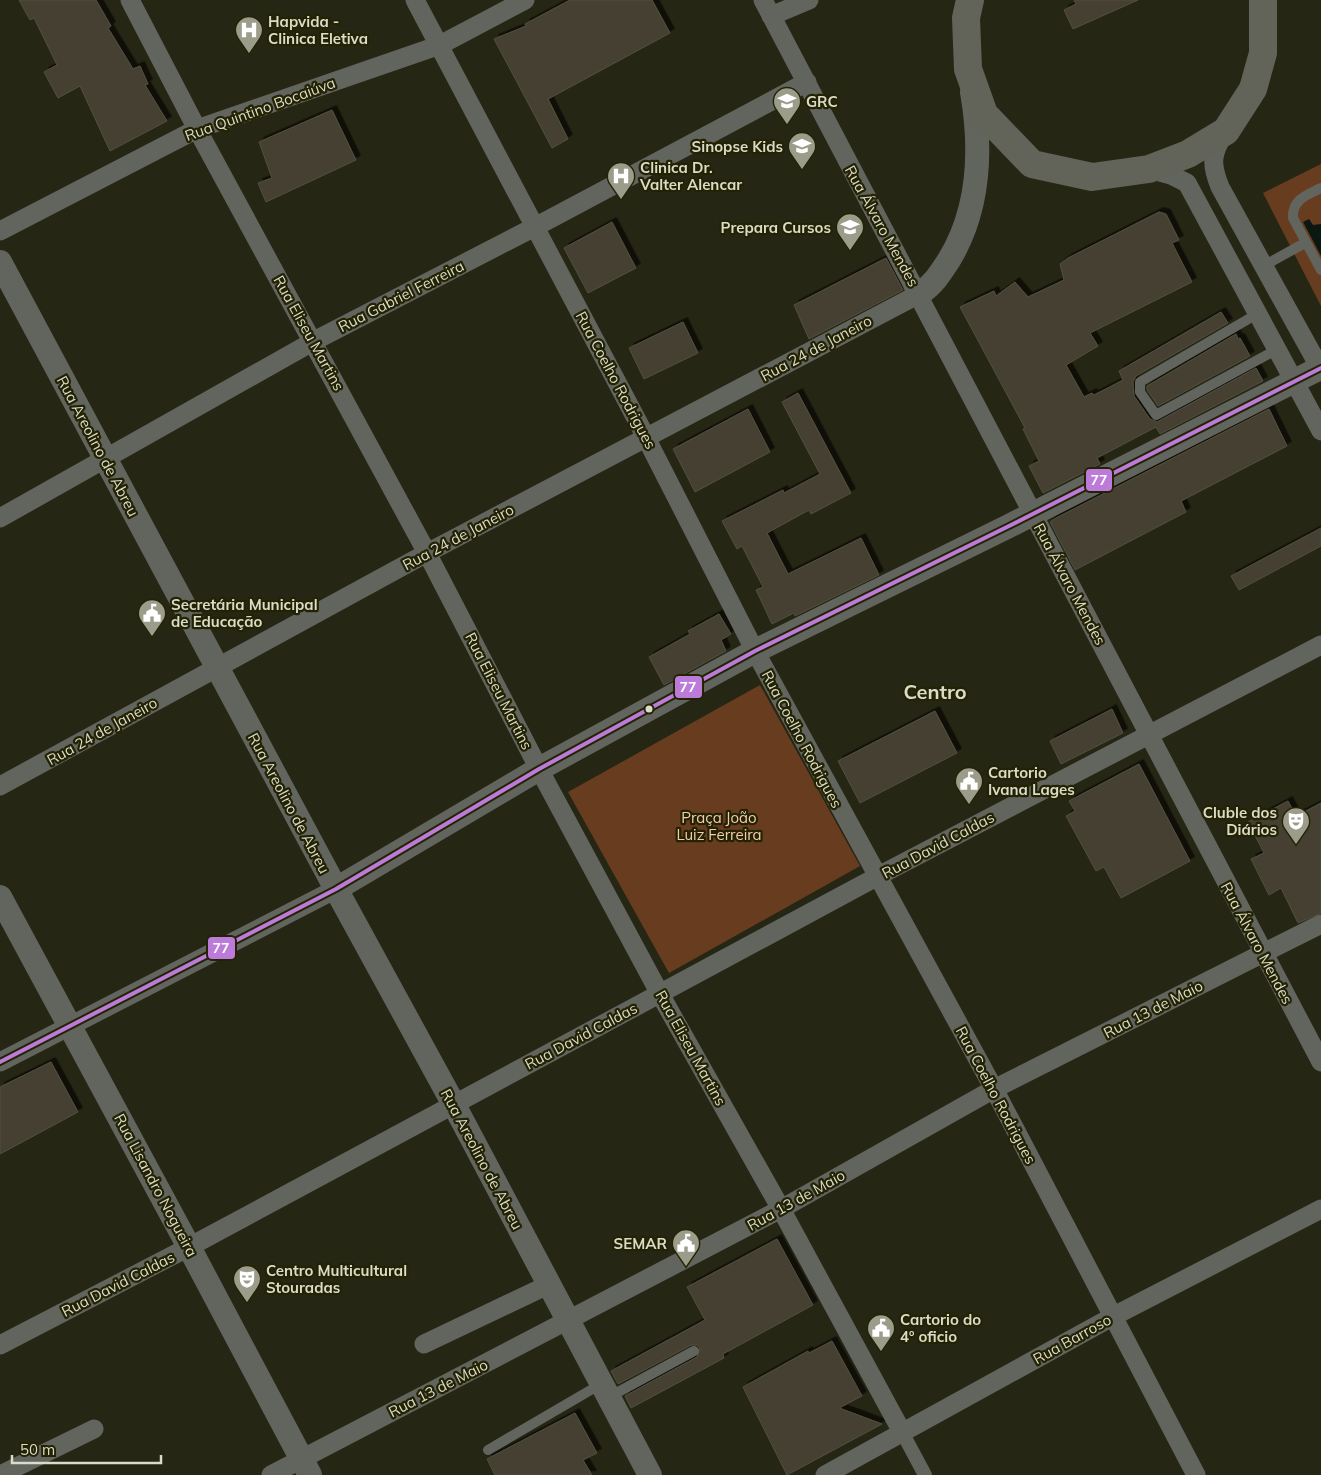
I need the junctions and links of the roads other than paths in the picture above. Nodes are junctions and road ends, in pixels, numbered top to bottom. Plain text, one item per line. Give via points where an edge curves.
1 (130, 0) edge
2 (415, 0) edge
3 (525, 0) edge
4 (809, 0) edge
5 (970, 0) edge
6 (1263, 0) edge
7 (767, 8) edge
8 (440, 45) junction
9 (968, 68) junction
10 (807, 82) junction
11 (197, 129) junction
12 (1226, 130) junction
13 (1149, 169) junction
14 (1321, 188) edge
15 (536, 227) junction
16 (0, 231) edge
17 (1305, 243) junction
18 (1262, 260) junction
19 (0, 262) edge
20 (1234, 270) junction
21 (1321, 270) edge
22 (919, 294) junction
23 (1257, 314) junction
24 (314, 341) junction
25 (1276, 350) junction
26 (1321, 368) edge
27 (1293, 382) junction
28 (1321, 431) edge
29 (647, 439) junction
30 (106, 459) junction
31 (1032, 514) junction
32 (0, 518) edge
33 (427, 553) junction
34 (1321, 645) edge
35 (755, 652) junction
36 (217, 668) junction
37 (1148, 735) junction
38 (539, 769) junction
39 (0, 786) edge
40 (877, 877) junction
41 (336, 889) junction
42 (0, 897) edge
43 (1321, 924) edge
44 (1263, 954) junction
45 (660, 994) junction
46 (70, 1026) junction
47 (0, 1062) edge
48 (1321, 1062) edge
49 (994, 1088) junction
50 (454, 1103) junction
51 (781, 1209) junction
52 (1321, 1210) edge
53 (190, 1247) junction
54 (548, 1284) junction
55 (1112, 1317) junction
56 (567, 1321) junction
57 (424, 1344) dead end
58 (0, 1345) edge
59 (694, 1351) dead end
60 (604, 1391) junction
61 (94, 1429) dead end
62 (902, 1432) junction
63 (488, 1450) dead end
64 (305, 1467) edge
65 (0, 1475) edge
66 (271, 1475) edge
67 (650, 1475) edge
68 (825, 1475) edge
69 (925, 1475) edge
70 (1196, 1475) edge

1 - 11 street, Rua Eliseu Martins
2 - 8 street, Rua Coelho Rodrigues
3 - 8 street, Rua Quintino Bocaiúva
4 - 7 street
5 - 9 main road via 966,18
6 - 12 main road via 1264,53 1253,89
7 - 10 street, Rua Álvaro Mendes
8 - 11 street, Rua Quintino Bocaiúva
8 - 15 street, Rua Coelho Rodrigues
9 - 13 main road via 984,114 1032,164 1092,177
9 - 22 street via 977,150 977,178 970,216 933,285
10 - 15 street, Rua Gabriel Ferreira
10 - 22 street, Rua Álvaro Mendes via 841,152
11 - 16 street, Rua Quintino Bocaiúva
11 - 24 street, Rua Eliseu Martins
12 - 13 main road via 1188,154
12 - 18 street via 1213,158 1213,170
13 - 20 street via 1187,183
14 - 17 lane via 1301,198 1292,210
15 - 24 street, Rua Gabriel Ferreira
15 - 29 street, Rua Coelho Rodrigues
17 - 18 lane
17 - 21 lane
18 - 20 street
18 - 26 street
19 - 30 street, Rua Areolino de Abreu
20 - 23 street
22 - 29 street, Rua 24 de Janeiro
22 - 31 street, Rua Álvaro Mendes
23 - 25 street
23 - 25 lane via 1140,382 1140,392 1156,415
24 - 30 street, Rua Gabriel Ferreira
24 - 33 street, Rua Eliseu Martins
25 - 27 street
26 - 27 street
27 - 28 street
27 - 31 street
29 - 33 street, Rua 24 de Janeiro
29 - 35 street, Rua Coelho Rodrigues
30 - 32 street, Rua Gabriel Ferreira
30 - 36 street, Rua Areolino de Abreu
31 - 35 street
31 - 37 street, Rua Álvaro Mendes
33 - 36 street, Rua 24 de Janeiro
33 - 38 street, Rua Eliseu Martins
34 - 37 street, Rua David Caldas
35 - 38 street
35 - 40 street, Rua Coelho Rodrigues
36 - 39 street, Rua 24 de Janeiro
36 - 41 street, Rua Areolino de Abreu
37 - 40 street, Rua David Caldas
37 - 44 street, Rua Álvaro Mendes
38 - 41 street
38 - 45 street, Rua Eliseu Martins
40 - 45 street, Rua David Caldas
40 - 49 street, Rua Coelho Rodrigues
41 - 46 street
41 - 50 street, Rua Areolino de Abreu
42 - 46 street, Rua Lisandro Nogueira
43 - 44 street, Rua 13 de Maio
44 - 48 street, Rua Álvaro Mendes
44 - 49 street, Rua 13 de Maio
45 - 50 street, Rua David Caldas
45 - 51 street, Rua Eliseu Martins
46 - 47 street
46 - 53 street, Rua Lisandro Nogueira
49 - 51 street, Rua 13 de Maio
49 - 55 street, Rua Coelho Rodrigues
50 - 53 street, Rua David Caldas
50 - 54 street, Rua Areolino de Abreu
51 - 56 street, Rua 13 de Maio
51 - 62 street, Rua Eliseu Martins
52 - 55 street, Rua Barroso
53 - 58 street, Rua David Caldas
53 - 64 street, Rua Lisandro Nogueira
54 - 56 street, Rua Areolino de Abreu
54 - 57 street
55 - 62 street, Rua Barroso
55 - 70 street, Rua Coelho Rodrigues
56 - 60 street, Rua Areolino de Abreu
56 - 64 street, Rua 13 de Maio
59 - 60 lane
60 - 63 lane
60 - 67 street, Rua Areolino de Abreu
61 - 65 street
62 - 68 street, Rua Barroso
62 - 69 street
64 - 66 street, Rua 13 de Maio

